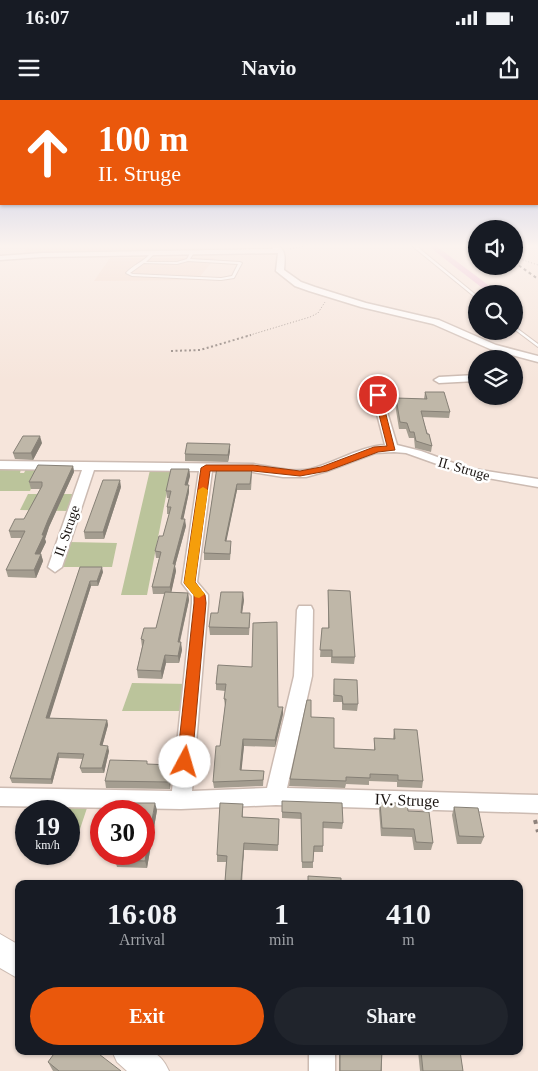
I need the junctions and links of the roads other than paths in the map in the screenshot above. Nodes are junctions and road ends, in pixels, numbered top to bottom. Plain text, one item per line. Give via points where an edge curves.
1 (319, 290) edge
2 (523, 334) edge
3 (538, 346) edge
4 (493, 347) junction
5 (492, 350) edge
6 (538, 359) edge
7 (468, 378) edge
8 (439, 380) dead end
9 (378, 395) dead end
10 (392, 448) junction
11 (0, 465) edge
12 (89, 467) junction
13 (206, 468) junction
14 (538, 482) edge
15 (55, 567) dead end
16 (305, 610) dead end
17 (276, 796) junction
18 (0, 798) edge
19 (181, 800) junction
20 (538, 804) edge
21 (0, 949) edge
22 (15, 961) edge
23 (133, 1055) edge
24 (322, 1055) edge
25 (152, 1071) edge
26 (322, 1071) edge

1 - 4 street via 436,322
2 - 3 lane
4 - 5 street
4 - 6 street
7 - 8 street
9 - 10 street
10 - 13 street, II. Struge via 377,449 324,469 300,474 253,468
10 - 14 street, II. Struge via 478,475
11 - 12 street, II. Struge
12 - 13 street, II. Struge
12 - 15 street, II. Struge
13 - 19 street via 190,583 200,595
16 - 17 street via 303,676 278,775
17 - 19 street, IV. Struge
17 - 20 street, IV. Struge
18 - 19 street, IV. Struge
21 - 22 street
23 - 25 street
24 - 26 street

